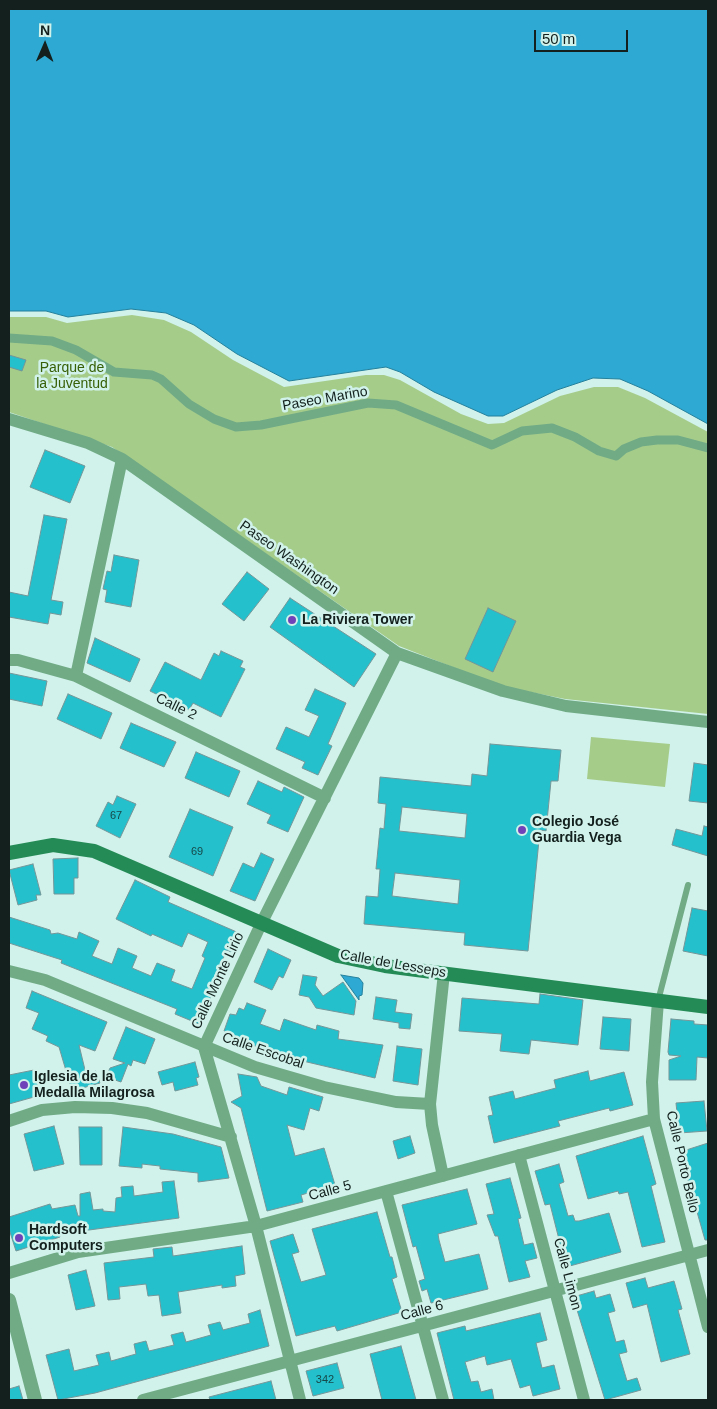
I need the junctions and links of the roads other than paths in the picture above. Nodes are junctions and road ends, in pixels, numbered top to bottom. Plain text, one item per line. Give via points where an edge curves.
1 (9, 338) edge
2 (9, 419) edge
3 (708, 448) edge
4 (122, 460) junction
5 (397, 653) junction
6 (9, 660) edge
7 (76, 676) junction
8 (708, 722) edge
9 (325, 798) junction
10 (9, 854) edge
11 (688, 885) dead end
12 (262, 924) junction
13 (9, 972) edge
14 (444, 973) junction
15 (658, 1001) junction
16 (708, 1007) edge
17 (204, 1046) junction
18 (430, 1104) junction
19 (654, 1119) junction
20 (9, 1121) edge
21 (230, 1136) junction
22 (520, 1155) junction
23 (443, 1176) junction
24 (386, 1191) junction
25 (256, 1226) junction
26 (708, 1250) edge
27 (689, 1255) junction
28 (9, 1273) edge
29 (557, 1290) junction
30 (9, 1300) edge
31 (424, 1326) junction
32 (708, 1327) edge
33 (290, 1361) junction
34 (168, 1397) edge
35 (35, 1400) edge
36 (143, 1400) edge
37 (300, 1400) edge
38 (443, 1400) edge
39 (584, 1400) edge

1 - 3 street, Paseo Marino via 52,341 76,350 114,372 152,375 214,420 236,426 261,425 368,403 396,405 492,444 522,431 552,428 616,456 641,442 657,440 678,440
2 - 4 street, Paseo Washington via 88,443
4 - 5 street, Paseo Washington
4 - 7 street
5 - 8 street, Paseo Washington via 503,692 566,706
5 - 9 street, Calle Monte Lirio
6 - 7 street, Calle 2
7 - 9 street, Calle 2
9 - 12 street, Calle Monte Lirio
10 - 12 main road, Calle de Lesseps via 53,846 94,851
11 - 15 lane
12 - 14 main road, Calle de Lesseps via 338,956
12 - 17 street, Calle Monte Lirio
13 - 17 street, Calle Escobal via 45,980
14 - 15 main road, Calle de Lesseps
14 - 18 street
15 - 16 main road, Calle de Lesseps
15 - 19 street, Calle Porto Bello via 652,1082
17 - 18 street, Calle Escobal via 324,1087 396,1102
17 - 21 street, Calle Monte Lirio
18 - 23 street
19 - 22 street, Calle 5
19 - 27 street, Calle Porto Bello
20 - 21 street via 51,1109 112,1108
21 - 25 street, Calle Monte Lirio
22 - 23 street, Calle 5
22 - 29 street, Calle Limon
23 - 24 street, Calle 5
24 - 25 street, Calle 5
24 - 31 street
25 - 28 street, Calle 5 via 78,1252
25 - 33 street, Calle Monte Lirio
26 - 27 street, Calle 6
27 - 29 street, Calle 6
27 - 32 street, Calle Porto Bello
29 - 31 street, Calle 6
29 - 39 street, Calle Limon
30 - 35 street
31 - 33 street, Calle 6
31 - 38 street
33 - 34 street, Calle 6
33 - 37 street, Calle Monte Lirio
34 - 36 street, Calle 6

